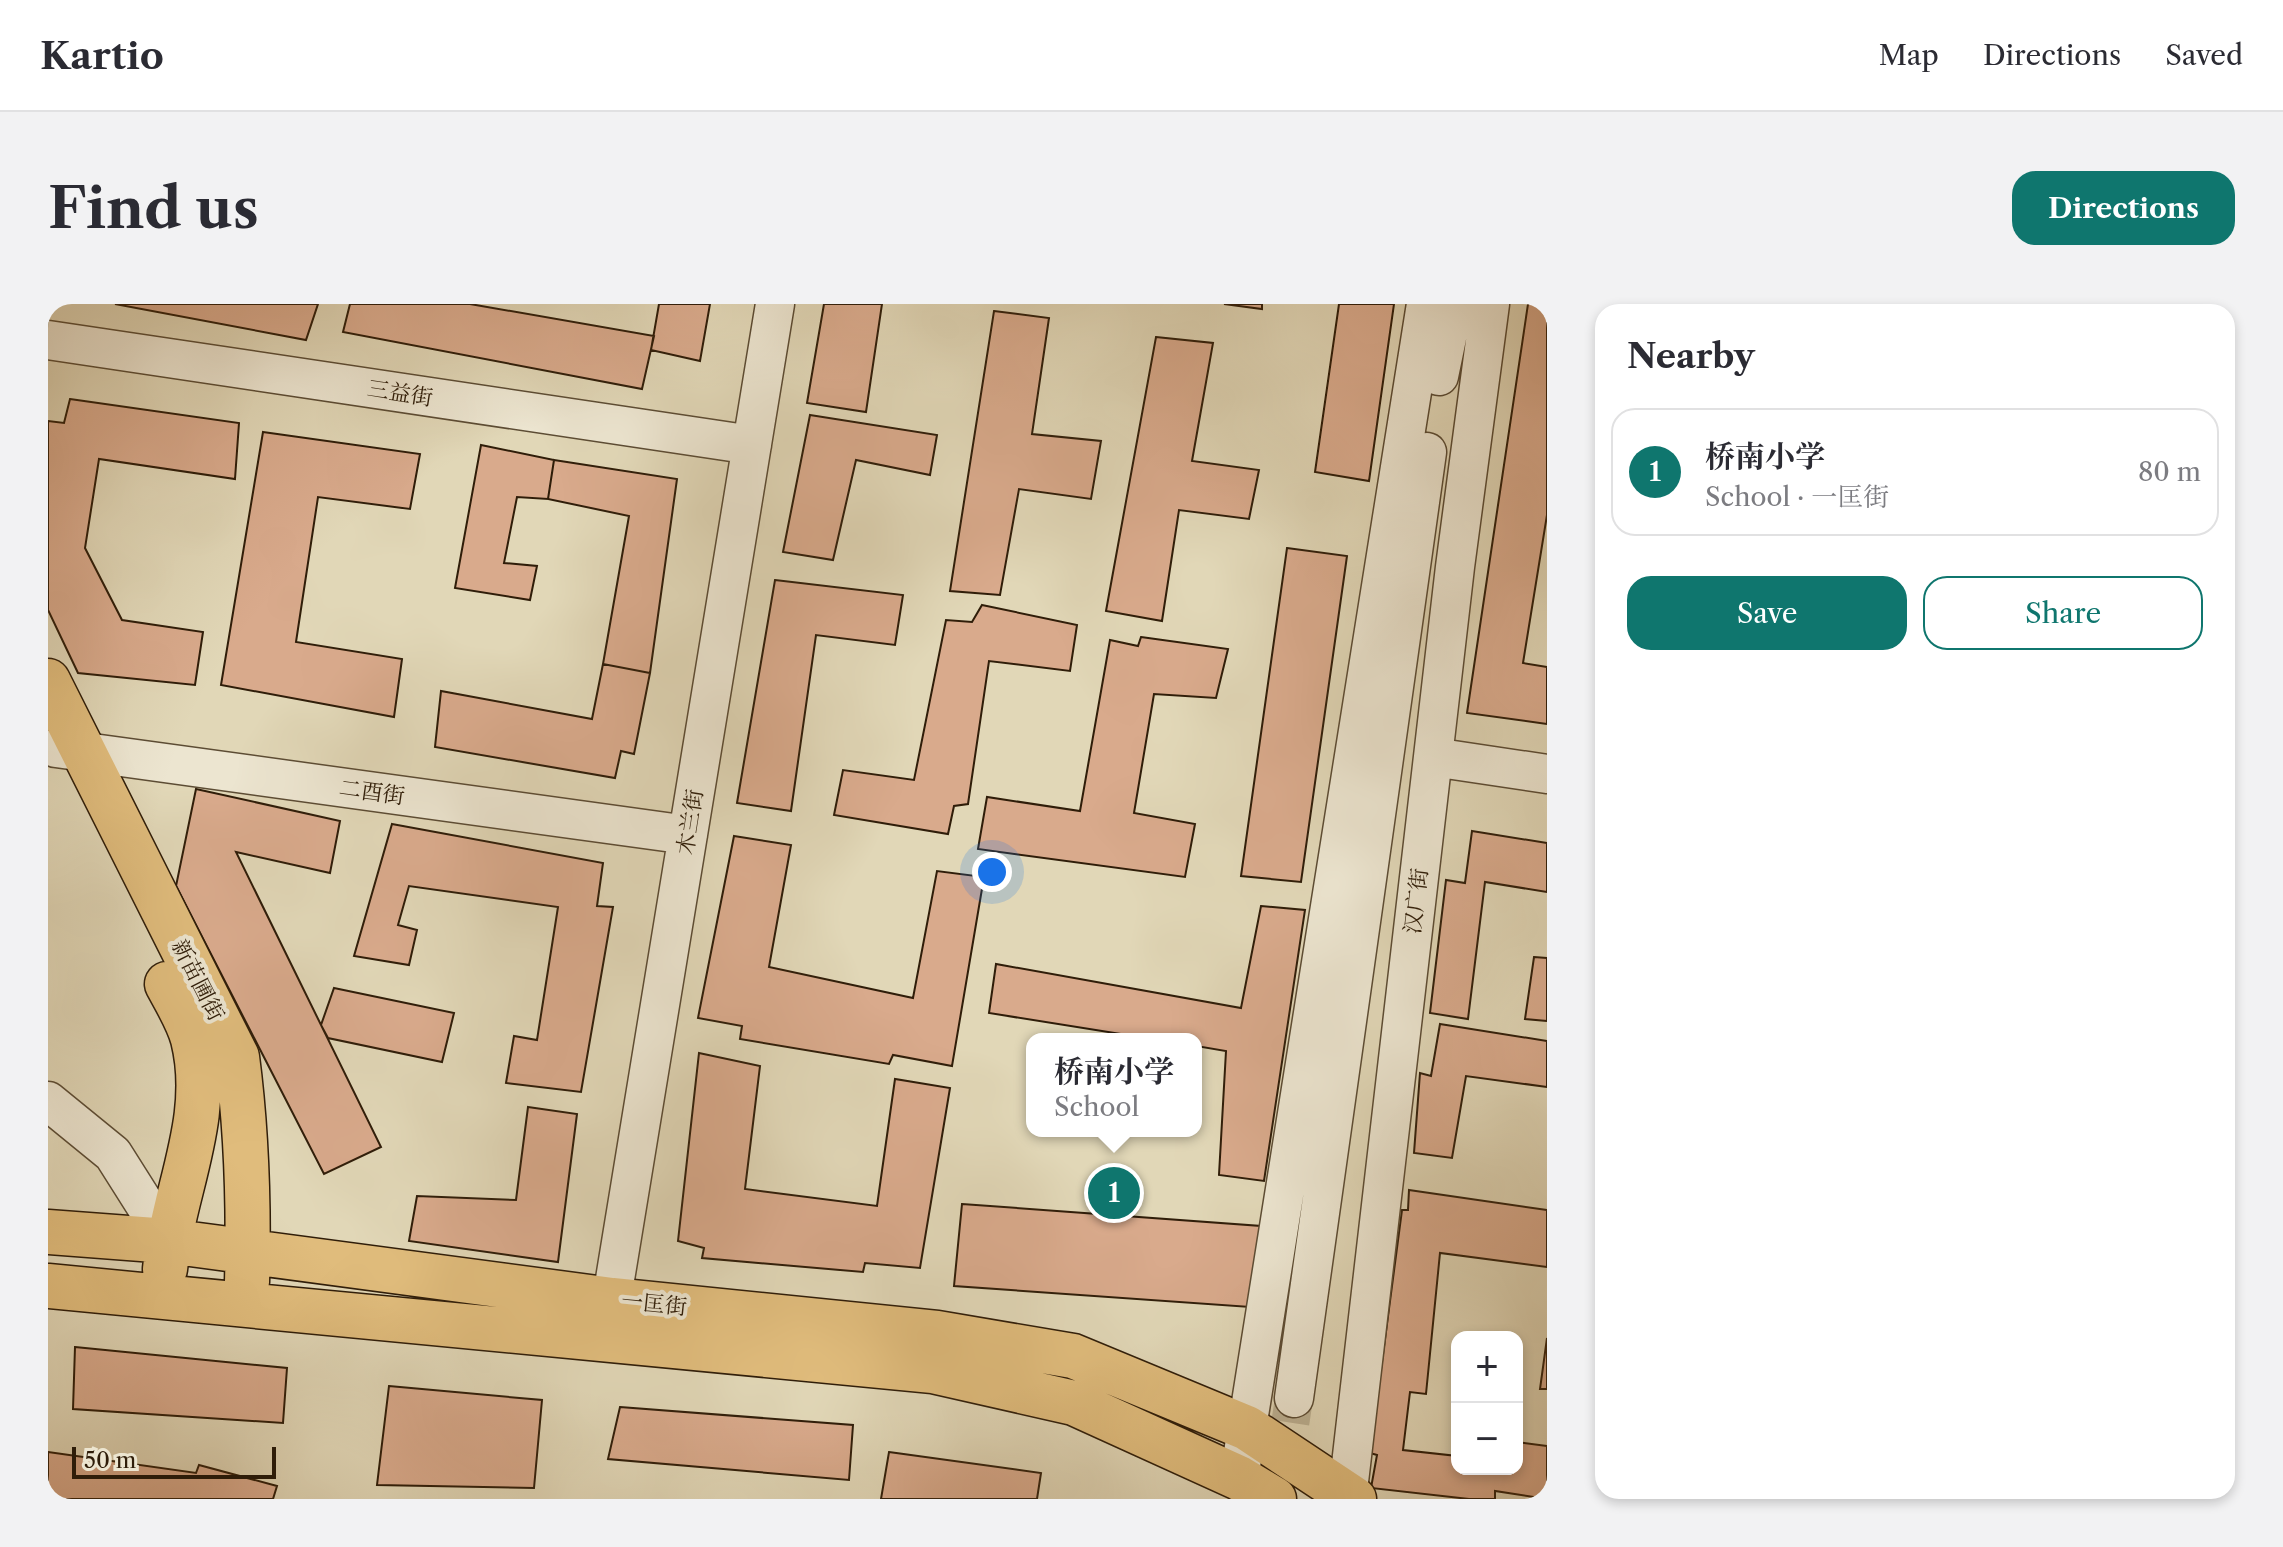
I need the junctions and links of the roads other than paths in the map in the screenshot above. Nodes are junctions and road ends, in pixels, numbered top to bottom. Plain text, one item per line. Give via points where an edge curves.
1 (775, 304) edge
2 (1426, 304) edge
3 (1454, 304) edge
4 (1463, 304) edge
5 (1490, 304) edge
6 (48, 340) edge
7 (752, 445) junction
8 (48, 681) edge
9 (62, 744) edge
10 (1433, 757) junction
11 (1547, 774) edge
12 (688, 835) junction
13 (48, 1101) edge
14 (48, 1232) edge
15 (168, 1241) junction
16 (248, 1252) junction
17 (48, 1286) edge
18 (162, 1296) junction
19 (247, 1305) junction
20 (609, 1320) junction
21 (1247, 1428) junction
22 (1256, 1489) edge
23 (1349, 1498) edge

1 - 7 street, 木兰街
2 - 21 street
3 - 4 street, 汉广街 via 1433,402 1306,1399 1407,780
5 - 10 street, 汉广街
6 - 7 street, 三益街
7 - 12 street, 木兰街
8 - 9 main road, 新苗圃街
9 - 12 street, 二酉街
9 - 15 main road, 新苗圃街 via 192,1037 197,1118
9 - 16 main road, 新苗圃街 via 237,1057 245,1119
10 - 11 street
10 - 23 street, 汉广街
12 - 20 street, 木兰街
13 - 15 street via 113,1154
14 - 15 main road, 一匡街
15 - 16 main road, 一匡街
15 - 18 main road, 新苗圃街
16 - 19 main road, 新苗圃街
16 - 20 main road, 一匡街
17 - 18 main road, 一匡街
18 - 19 main road, 一匡街
19 - 20 main road, 一匡街
20 - 21 main road, 一匡街 via 937,1333 1073,1356
20 - 22 main road, 一匡街 via 933,1371 1074,1403
21 - 22 street
21 - 23 main road, 一匡街

